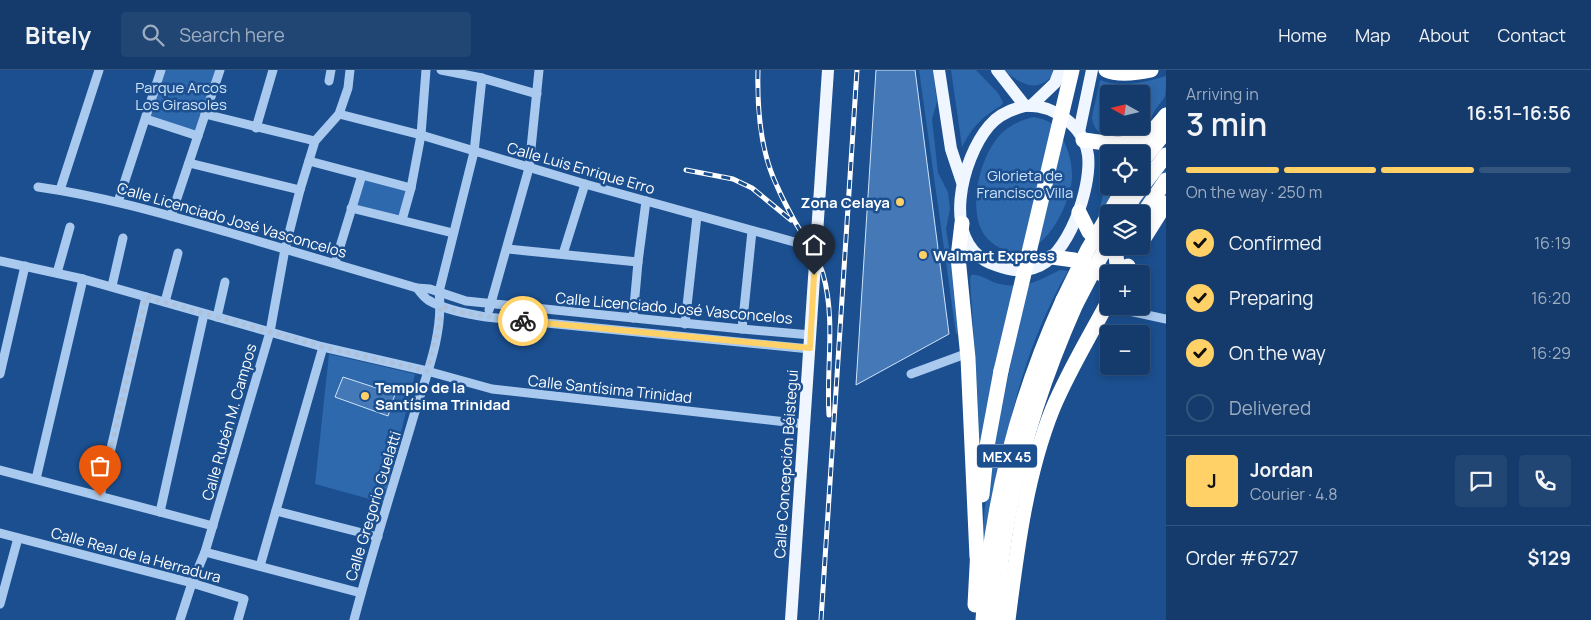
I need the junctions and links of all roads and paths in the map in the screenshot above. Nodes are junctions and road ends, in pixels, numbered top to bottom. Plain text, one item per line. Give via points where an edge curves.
1 (100, 70) edge
2 (161, 70) edge
3 (220, 70) edge
4 (273, 70) edge
5 (331, 70) edge
6 (350, 70) edge
7 (426, 70) edge
8 (441, 70) edge
9 (539, 70) edge
10 (828, 70) edge
11 (939, 70) edge
12 (996, 70) edge
13 (1060, 70) edge
14 (1072, 70) edge
15 (1092, 70) edge
16 (1106, 70) edge
17 (1151, 70) edge
18 (482, 78) junction
19 (329, 81) dead end
20 (537, 94) junction
21 (1028, 106) junction
22 (206, 114) junction
23 (339, 114) junction
24 (1166, 115) edge
25 (146, 119) junction
26 (256, 128) junction
27 (1166, 131) edge
28 (421, 135) junction
29 (198, 136) junction
30 (1081, 136) junction
31 (315, 141) junction
32 (474, 152) junction
33 (1150, 152) edge
34 (1166, 155) edge
35 (309, 161) junction
36 (189, 163) junction
37 (529, 168) junction
38 (1150, 170) edge
39 (362, 175) junction
40 (1166, 180) edge
41 (962, 183) junction
42 (585, 184) junction
43 (38, 187) dead end
44 (411, 188) junction
45 (60, 190) junction
46 (300, 190) junction
47 (1124, 195) edge
48 (646, 201) junction
49 (118, 202) junction
50 (1166, 203) edge
51 (1116, 205) edge
52 (1149, 205) edge
53 (351, 208) junction
54 (1079, 212) junction
55 (171, 216) junction
56 (698, 216) junction
57 (402, 220) junction
58 (962, 223) junction
59 (70, 227) dead end
60 (1100, 229) edge
61 (1150, 229) edge
62 (752, 231) junction
63 (453, 233) junction
64 (123, 238) dead end
65 (816, 248) junction
66 (285, 249) junction
67 (507, 249) junction
68 (178, 253) dead end
69 (563, 254) junction
70 (1100, 255) edge
71 (1130, 255) edge
72 (1052, 257) junction
73 (0, 260) edge
74 (638, 262) junction
75 (335, 263) junction
76 (1111, 265) edge
77 (1117, 265) edge
78 (1119, 265) edge
79 (25, 266) junction
80 (57, 273) junction
81 (83, 279) junction
82 (225, 282) dead end
83 (112, 286) junction
84 (417, 288) junction
85 (439, 292) junction
86 (146, 297) junction
87 (165, 302) junction
88 (1070, 302) junction
89 (491, 305) junction
90 (440, 306) junction
91 (204, 314) junction
92 (1101, 315) edge
93 (1150, 315) edge
94 (486, 317) junction
95 (217, 318) junction
96 (633, 318) junction
97 (1166, 319) edge
98 (685, 324) junction
99 (742, 330) junction
100 (270, 332) junction
101 (811, 335) junction
102 (323, 347) junction
103 (810, 348) junction
104 (968, 353) junction
105 (427, 371) junction
106 (0, 374) edge
107 (911, 374) dead end
108 (804, 424) junction
109 (0, 470) edge
110 (36, 479) junction
111 (100, 496) junction
112 (276, 511) junction
113 (160, 512) junction
114 (213, 526) junction
115 (0, 533) edge
116 (378, 537) junction
117 (18, 538) junction
118 (205, 552) junction
119 (977, 557) junction
120 (260, 566) junction
121 (192, 583) junction
122 (361, 593) junction
123 (0, 604) edge
124 (180, 620) edge
125 (238, 620) edge
126 (354, 620) edge
127 (792, 620) edge
128 (974, 620) edge
129 (983, 620) edge
130 (996, 620) edge
131 (1008, 620) edge

1 - 45 street
2 - 25 street
3 - 22 street
4 - 26 street
5 - 19 street
6 - 23 street, Calle Rubén M. Campos
7 - 28 street
8 - 18 street
9 - 20 street
10 - 65 main road, Calle Concepción Béistegui
11 - 41 main road via 951,149
12 - 21 main road
13 - 21 main road via 1055,83
14 - 119 highway, bridge via 1001,370 987,446
15 - 30 main road
16 - 17 highway via 1122,74
18 - 20 street
18 - 32 street, Calle Gregorio Guelatti
20 - 37 street
21 - 30 main road via 1047,108 1057,113
21 - 41 main road via 1004,114 990,124 977,142
22 - 26 street
22 - 29 street
23 - 28 street, Calle Luis Enrique Erro
23 - 31 street, Calle Rubén M. Campos
24 - 30 highway via 1148,136 1136,141 1114,144
25 - 29 street
25 - 49 street
26 - 31 street
27 - 33 highway
28 - 32 street, Calle Luis Enrique Erro
28 - 44 street
29 - 36 street
30 - 54 main road via 1088,155 1088,173
31 - 35 street, Calle Rubén M. Campos
32 - 37 street, Calle Luis Enrique Erro
32 - 63 street, Calle Gregorio Guelatti
34 - 38 highway, MEX 45
35 - 39 street
35 - 46 street, Calle Rubén M. Campos
36 - 46 street
36 - 55 street
37 - 42 street, Calle Luis Enrique Erro
37 - 67 street
39 - 44 street
39 - 53 street
40 - 52 highway
41 - 58 main road
42 - 48 street, Calle Luis Enrique Erro
42 - 69 street
43 - 45 street, Calle Licenciado José Vasconcelos
44 - 57 street
45 - 49 street, Calle Licenciado José Vasconcelos
46 - 66 street, Calle Rubén M. Campos
47 - 51 highway, MEX 45
48 - 56 street, Calle Luis Enrique Erro
48 - 74 street
49 - 55 street, Calle Licenciado José Vasconcelos
50 - 61 highway
53 - 57 street
53 - 75 street
54 - 72 main road via 1069,235
54 - 77 highway via 1089,232
55 - 66 street, Calle Licenciado José Vasconcelos
56 - 62 street, Calle Luis Enrique Erro
56 - 98 street
57 - 63 street
58 - 72 main road via 972,250 984,260 1002,267 1016,271 1036,268
58 - 104 highway via 958,257
59 - 80 street
60 - 88 highway, MEX 45, bridge via 1088,249
62 - 65 street, Calle Luis Enrique Erro
62 - 99 street
63 - 85 street, Calle Gregorio Guelatti
64 - 83 street
65 - 101 main road, Calle Concepción Béistegui
66 - 75 street, Calle Licenciado José Vasconcelos
66 - 100 street, Calle Rubén M. Campos
67 - 69 street
67 - 89 street
68 - 87 street
69 - 74 street
70 - 88 highway, MEX 45, bridge
71 - 78 highway
72 - 76 highway
73 - 79 street, Calle Santísima Trinidad
74 - 96 street
75 - 84 street, Calle Licenciado José Vasconcelos
79 - 80 street, Calle Santísima Trinidad
79 - 106 street
80 - 81 street, Calle Santísima Trinidad
81 - 83 street, Calle Santísima Trinidad
81 - 110 street
82 - 95 street
83 - 86 street, Calle Santísima Trinidad
84 - 85 street, Calle Licenciado José Vasconcelos
84 - 90 street, Calle Licenciado José Vasconcelos via 426,299
85 - 89 street, Calle Licenciado José Vasconcelos
85 - 90 street, Calle Gregorio Guelatti
86 - 87 street, Calle Santísima Trinidad
86 - 111 street
87 - 91 street, Calle Santísima Trinidad
88 - 129 highway, MEX 45 via 1024,398 1008,452 995,512
88 - 130 highway, MEX 45 via 1021,455 1008,514
89 - 94 street
89 - 96 street, Calle Licenciado José Vasconcelos
90 - 94 street, Calle Licenciado José Vasconcelos
90 - 105 street, Calle Gregorio Guelatti via 440,322
91 - 95 street, Calle Santísima Trinidad
91 - 113 street
92 - 131 highway via 1065,381 1035,463 1022,520
93 - 97 street
94 - 103 street, Calle Licenciado José Vasconcelos
95 - 100 street, Calle Santísima Trinidad
96 - 98 street, Calle Licenciado José Vasconcelos
98 - 99 street, Calle Licenciado José Vasconcelos
99 - 101 street, Calle Licenciado José Vasconcelos
100 - 102 street, Calle Santísima Trinidad
100 - 114 street, Calle Rubén M. Campos
101 - 103 main road, Calle Concepción Béistegui
102 - 105 street, Calle Santísima Trinidad
102 - 112 street
103 - 108 main road, Calle Concepción Béistegui
104 - 107 street
104 - 119 highway
105 - 108 street, Calle Santísima Trinidad via 492,389
105 - 116 street, Calle Gregorio Guelatti
108 - 127 main road, Calle Concepción Béistegui
109 - 110 street
110 - 111 street
111 - 113 street
112 - 116 street
112 - 120 street
113 - 114 street
114 - 118 street, Calle Rubén M. Campos
115 - 117 street, Calle Real de la Herradura
116 - 122 street, Calle Gregorio Guelatti
117 - 121 street, Calle Real de la Herradura
117 - 123 street
118 - 120 street
118 - 121 street, Calle Rubén M. Campos
119 - 128 highway
120 - 122 street
121 - 124 street, Calle Rubén M. Campos
121 - 125 street, Calle Real de la Herradura via 244,599
122 - 126 street, Calle Gregorio Guelatti

